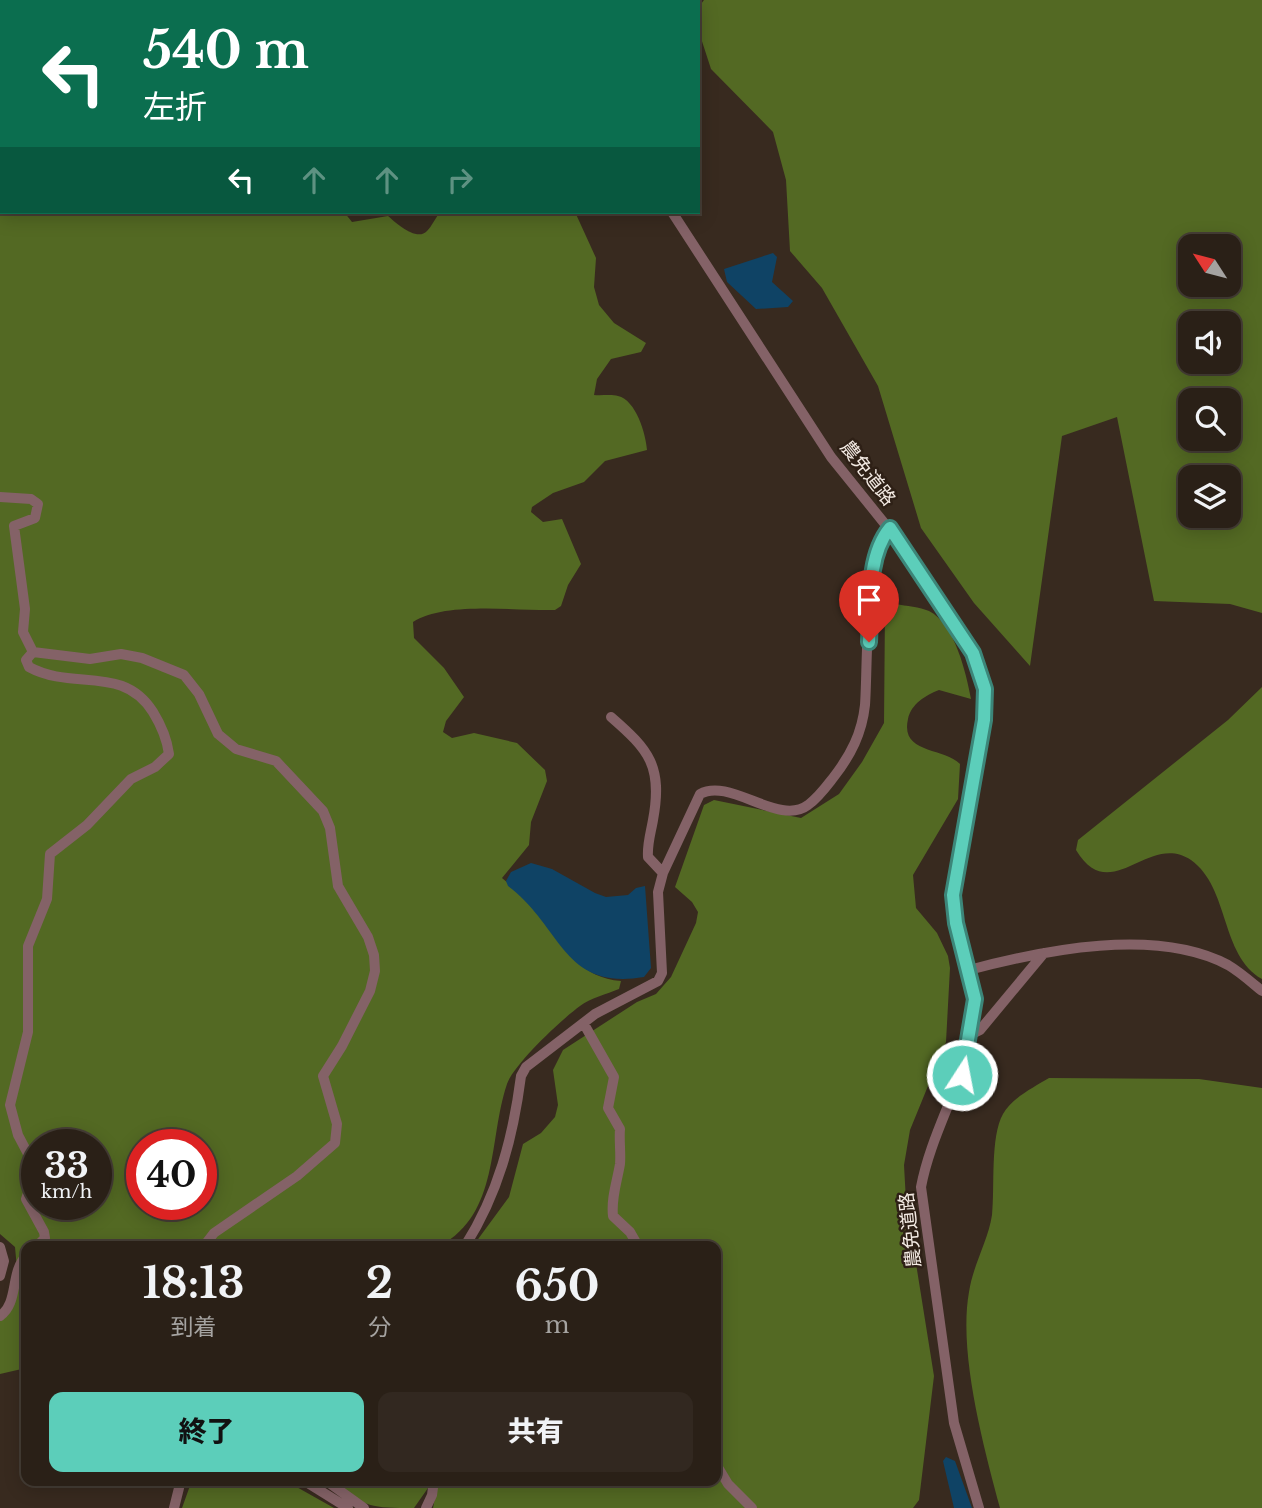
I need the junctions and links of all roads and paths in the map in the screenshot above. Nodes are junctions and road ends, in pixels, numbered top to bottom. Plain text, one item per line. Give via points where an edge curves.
1 (673, 214) edge
2 (0, 497) edge
3 (890, 528) junction
4 (33, 652) junction
5 (611, 717) dead end
6 (663, 873) junction
7 (1044, 953) junction
8 (970, 970) junction
9 (1262, 991) edge
10 (584, 1024) junction
11 (970, 1035) junction
12 (42, 1241) edge
13 (208, 1241) edge
14 (468, 1241) edge
15 (635, 1241) edge
16 (0, 1247) edge
17 (21, 1261) edge
18 (0, 1276) edge
19 (0, 1316) edge
20 (721, 1473) edge
21 (180, 1486) edge
22 (313, 1486) edge
23 (333, 1486) edge
24 (433, 1486) edge
25 (174, 1508) edge
26 (348, 1508) edge
27 (364, 1508) edge
28 (426, 1508) edge
29 (752, 1508) edge
30 (979, 1508) edge

1 - 3 street, 農免道路 via 831,457
2 - 4 street via 31,499 38,504 35,518 13,526 25,609 23,632
3 - 6 street via 873,574 863,726 846,761 824,789 798,810 715,789 699,794
3 - 8 street, 農免道路 via 973,653 985,689 984,720 953,895
4 - 12 street via 26,660 29,667 44,675 131,687 159,721 169,754 131,779 87,825 50,854 47,899 34,925 26,958 28,1032 10,1105 18,1135 36,1169 26,1199 44,1232
4 - 13 street via 90,659 121,654 184,675 218,734 236,750 275,761 323,811 330,828 338,886 374,955 370,991 323,1076 337,1124 335,1143
5 - 6 street via 642,744 650,758 656,799 648,857
6 - 10 street via 657,901 662,973 658,981 604,1008
7 - 8 street
7 - 9 street via 1096,947 1182,949 1228,965
7 - 11 street via 980,1030
8 - 11 street, 農免道路 via 975,999
10 - 14 street via 526,1067 521,1076 498,1184
10 - 15 street via 614,1077 608,1108 620,1129 620,1157 613,1216
11 - 30 street, 農免道路 via 962,1075 927,1155 921,1187 954,1423
16 - 18 street via 4,1261
17 - 19 street via 9,1305
20 - 29 street
21 - 25 street
22 - 26 street
23 - 27 street
24 - 28 street

